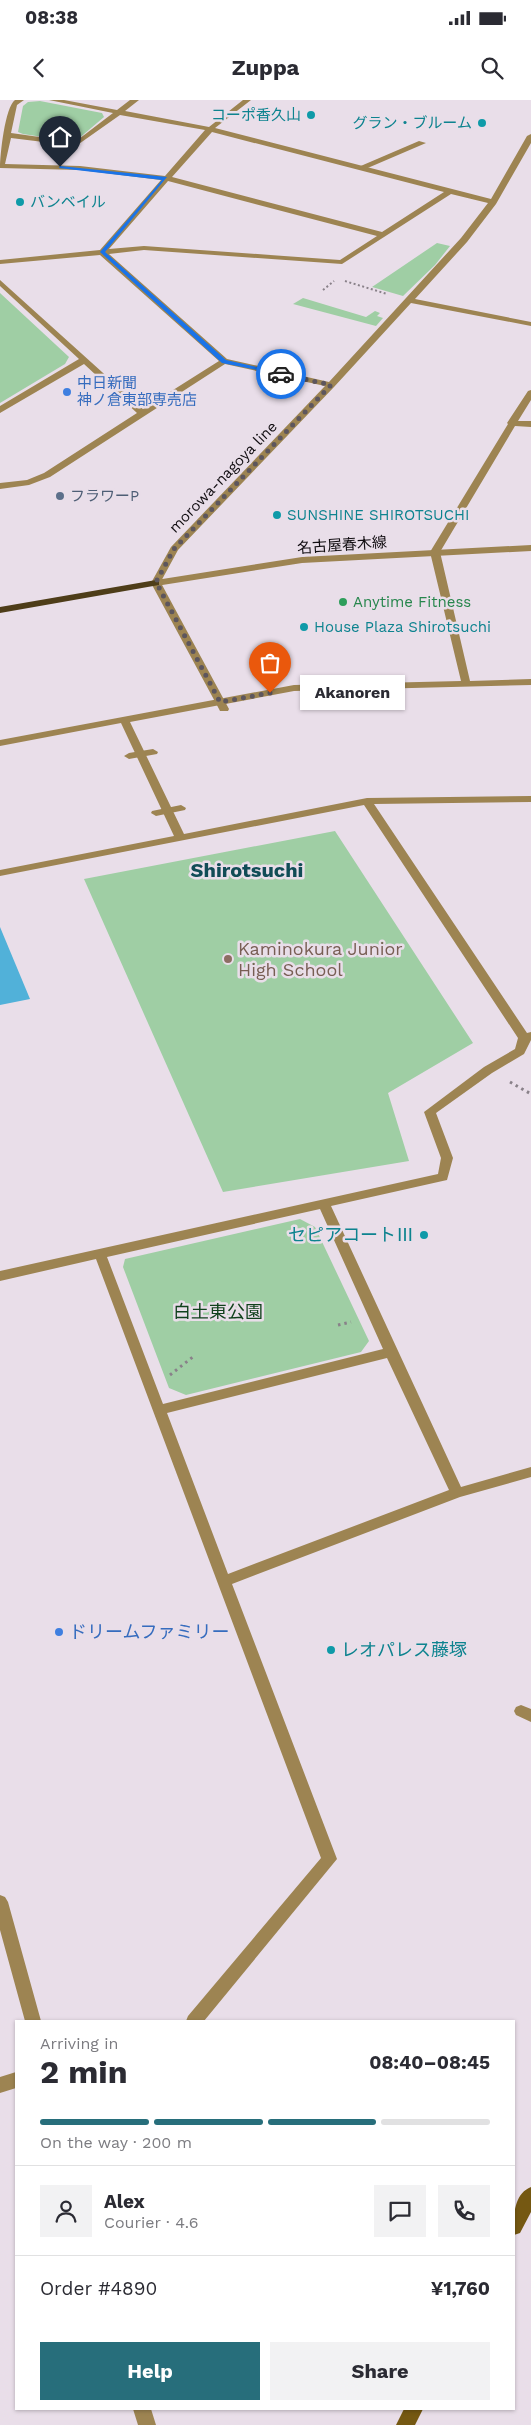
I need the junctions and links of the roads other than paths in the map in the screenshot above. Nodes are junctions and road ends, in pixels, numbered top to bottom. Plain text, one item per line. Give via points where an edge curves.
1 (20, 100) edge
2 (53, 100) edge
3 (135, 100) edge
4 (247, 100) edge
5 (118, 112) junction
6 (210, 129) junction
7 (7, 135) junction
8 (531, 136) edge
9 (422, 142) dead end
10 (0, 167) edge
11 (360, 168) junction
12 (166, 178) junction
13 (450, 191) junction
14 (493, 202) junction
15 (383, 236) junction
16 (102, 252) junction
17 (0, 262) edge
18 (0, 282) edge
19 (409, 300) junction
20 (531, 324) edge
21 (84, 360) junction
22 (224, 362) junction
23 (331, 385) junction
24 (531, 392) edge
25 (0, 410) edge
26 (143, 414) junction
27 (512, 424) junction
28 (531, 424) edge
29 (0, 486) edge
30 (531, 548) edge
31 (435, 552) junction
32 (156, 582) junction
33 (0, 610) edge
34 (531, 682) edge
35 (467, 686) junction
36 (222, 705) junction
37 (124, 720) junction
38 (0, 743) edge
39 (153, 752) dead end
40 (141, 754) junction
41 (129, 756) dead end
42 (531, 799) edge
43 (367, 801) junction
44 (180, 808) dead end
45 (167, 810) junction
46 (156, 813) dead end
47 (181, 839) junction
48 (0, 873) edge
49 (527, 1037) edge
50 (323, 1203) junction
51 (100, 1254) junction
52 (0, 1276) edge
53 (392, 1352) junction
54 (158, 1410) junction
55 (531, 1472) edge
56 (456, 1493) junction
57 (225, 1581) junction
58 (0, 1902) edge
59 (34, 2020) edge
60 (195, 2020) edge
61 (15, 2080) edge
62 (0, 2085) edge
63 (531, 2195) edge
64 (515, 2225) edge
65 (142, 2410) edge
66 (413, 2410) edge
67 (147, 2425) edge
68 (405, 2425) edge

1 - 7 street via 14,104
2 - 5 street
3 - 5 street
4 - 6 street
5 - 6 street
5 - 7 street via 76,144
6 - 11 street
6 - 12 street
7 - 10 street
8 - 14 street, morowa-nagoya line
9 - 11 street
10 - 12 street via 80,168
11 - 13 street
12 - 15 street
12 - 16 street
13 - 14 street
13 - 15 street
14 - 19 street, morowa-nagoya line via 446,262
15 - 16 street via 342,262 144,248
16 - 17 street
16 - 22 street
18 - 21 street
19 - 20 street
19 - 23 street, morowa-nagoya line
21 - 25 street
21 - 26 street
22 - 23 street
22 - 26 street
23 - 32 street, morowa-nagoya line via 174,549
24 - 27 street
26 - 29 street via 47,475 29,482
27 - 28 street
27 - 31 street
30 - 31 street, 名古屋春木線
31 - 32 street, 名古屋春木線 via 302,560
31 - 35 street
32 - 33 main road
32 - 36 street
34 - 35 street
35 - 36 street via 294,688
36 - 37 street
37 - 38 street
37 - 40 street
39 - 40 street
40 - 41 street
40 - 45 street
42 - 43 street
43 - 47 street
43 - 49 street
44 - 45 street
45 - 46 street
45 - 47 street
47 - 48 street
49 - 50 street via 520,1051 430,1112 447,1158 443,1177
50 - 51 street
50 - 53 street
51 - 52 street
51 - 54 street
53 - 54 street
53 - 56 street
54 - 57 street
55 - 56 street
56 - 57 street
57 - 60 street via 330,1858
58 - 59 street
61 - 62 street
63 - 64 main road
65 - 67 street
66 - 68 main road

